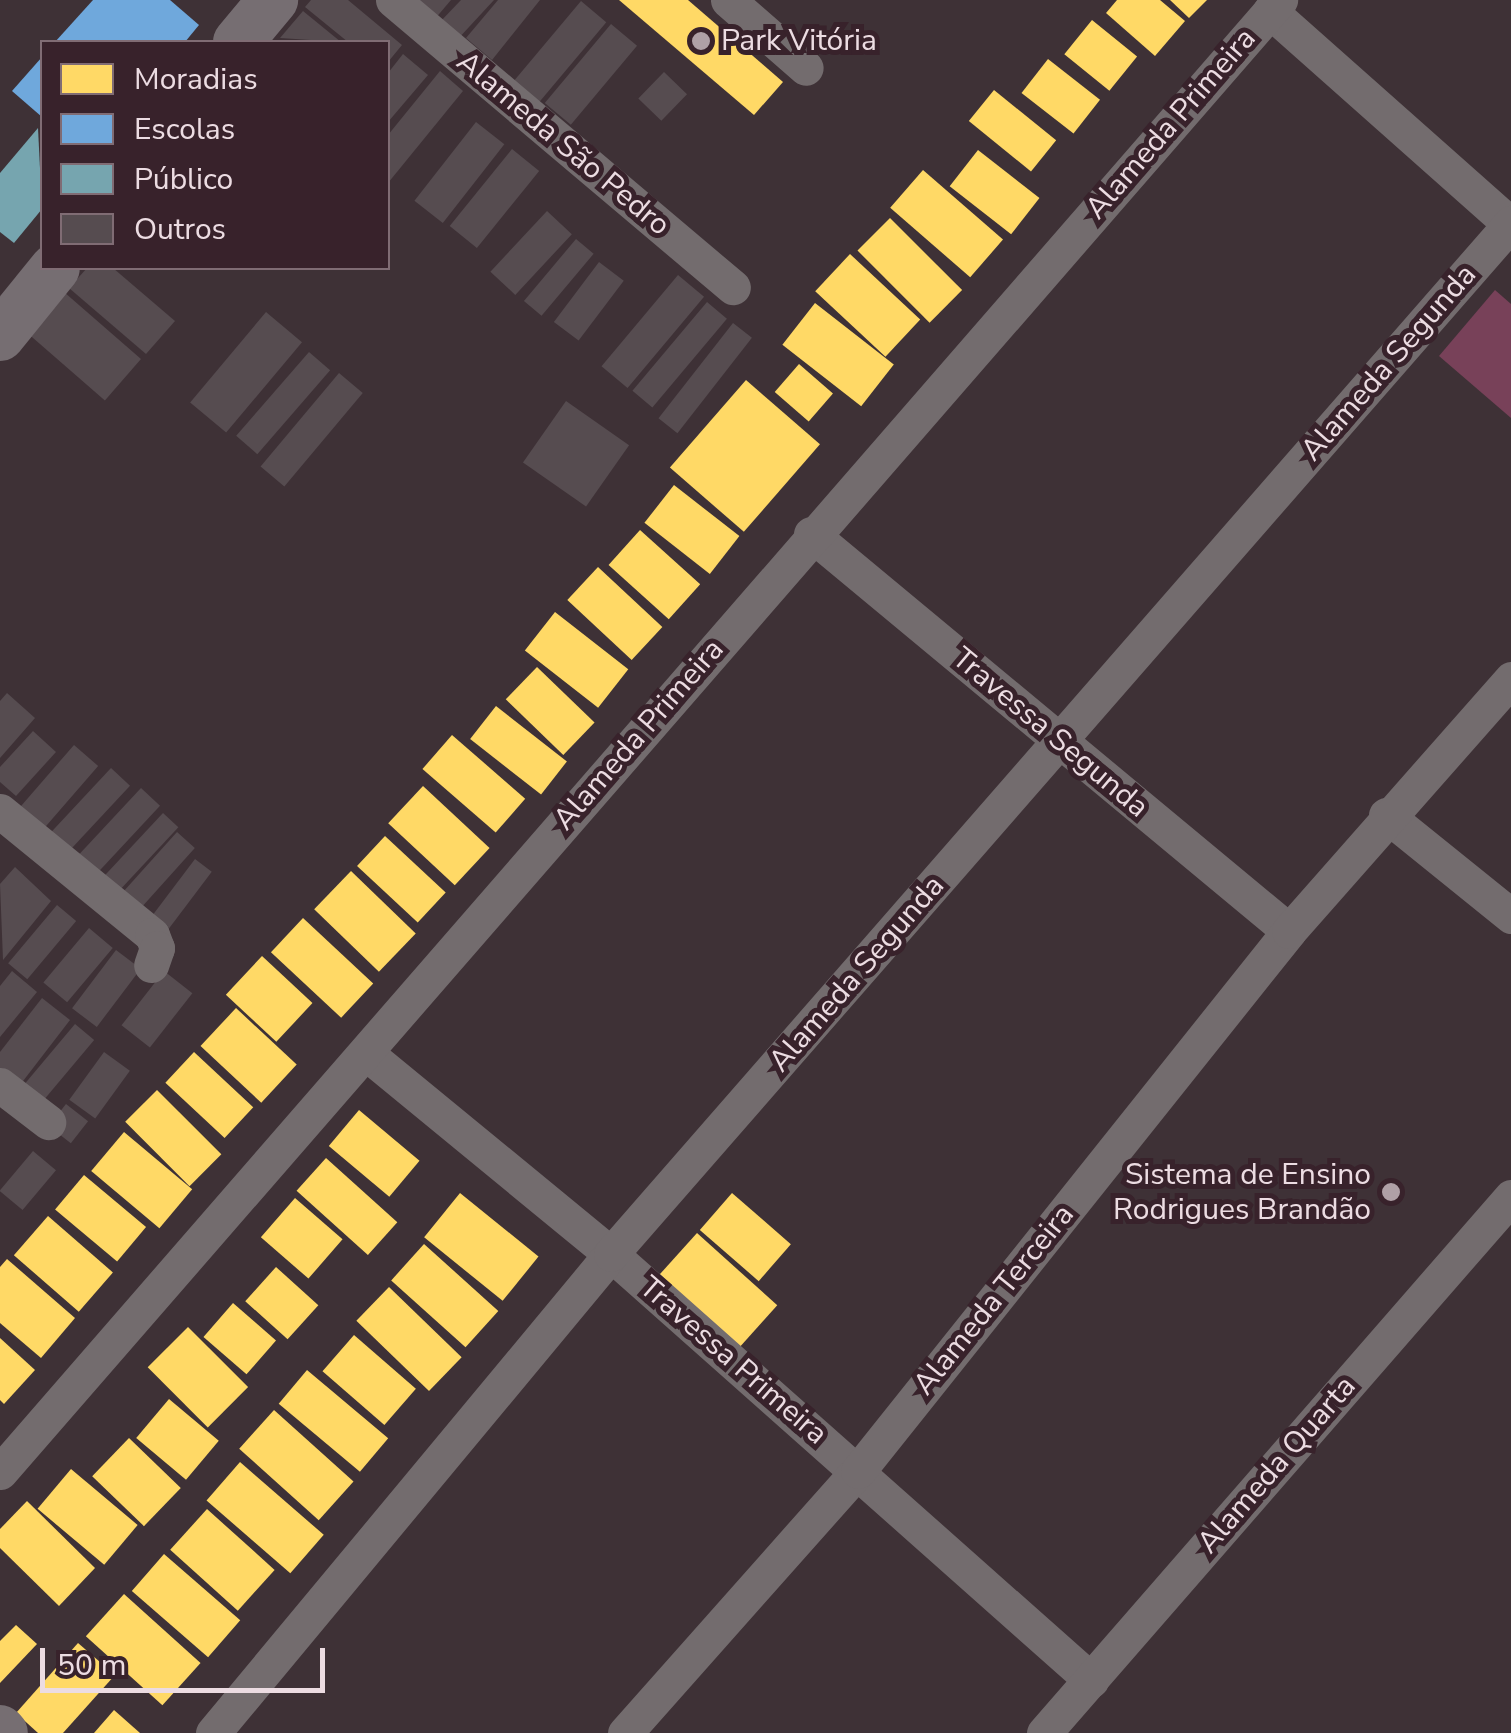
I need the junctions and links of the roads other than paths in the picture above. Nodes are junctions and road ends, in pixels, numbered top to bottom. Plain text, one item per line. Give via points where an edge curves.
1 (273, 0) edge
2 (394, 0) edge
3 (728, 0) edge
4 (1275, 6) edge
5 (240, 40) edge
6 (806, 68) dead end
7 (1510, 223) edge
8 (53, 270) edge
9 (733, 287) dead end
10 (6, 315) edge
11 (811, 534) junction
12 (1511, 679) edge
13 (1061, 742) junction
14 (0, 812) edge
15 (1386, 815) junction
16 (1511, 916) edge
17 (1289, 931) junction
18 (151, 965) dead end
19 (366, 1053) junction
20 (0, 1085) edge
21 (48, 1122) dead end
22 (1511, 1198) edge
23 (611, 1254) junction
24 (858, 1470) junction
25 (0, 1472) edge
26 (1090, 1680) junction
27 (213, 1733) edge
28 (625, 1733) edge
29 (1044, 1733) edge

1 - 5 street
2 - 9 street, Alameda São Pedro
3 - 6 street
4 - 7 street
4 - 11 street, Alameda Primeira
7 - 13 street, Alameda Segunda
8 - 10 street
11 - 13 street, Travessa Segunda
11 - 19 street, Alameda Primeira
12 - 15 street, Alameda Terceira
13 - 17 street, Travessa Segunda
13 - 23 street, Alameda Segunda
14 - 18 street via 152,934 158,948
15 - 16 street
15 - 17 street, Alameda Terceira
17 - 24 street, Alameda Terceira
19 - 23 street, Travessa Primeira
19 - 25 street, Alameda Primeira
20 - 21 street
22 - 26 street, Alameda Quarta
23 - 24 street, Travessa Primeira
23 - 27 street, Alameda Segunda
24 - 26 street, Travessa Primeira
24 - 28 street, Alameda Terceira
26 - 29 street, Alameda Quarta

